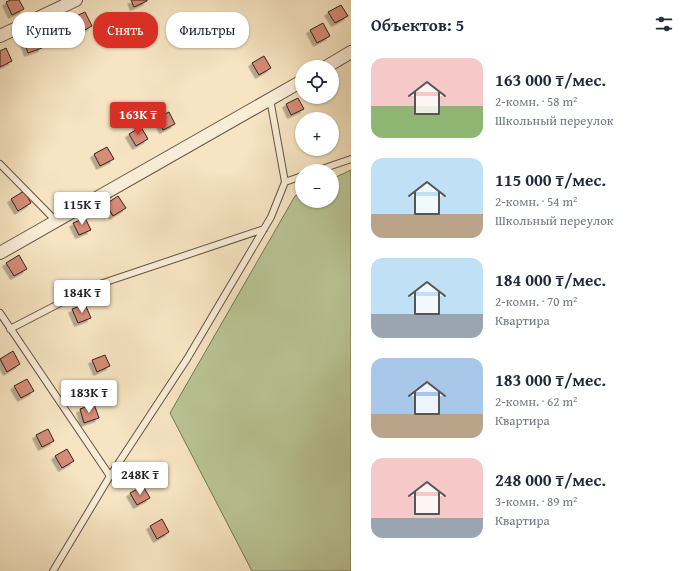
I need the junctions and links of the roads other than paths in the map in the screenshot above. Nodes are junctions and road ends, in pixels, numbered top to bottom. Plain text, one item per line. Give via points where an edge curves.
1 (76, 0) edge
2 (0, 36) edge
3 (351, 52) edge
4 (338, 60) edge
5 (295, 84) edge
6 (270, 99) junction
7 (351, 159) edge
8 (0, 164) edge
9 (336, 164) edge
10 (295, 178) edge
11 (285, 182) junction
12 (56, 221) junction
13 (264, 229) junction
14 (0, 253) edge
15 (0, 313) edge
16 (10, 329) junction
17 (110, 476) junction
18 (53, 571) edge

1 - 2 street
3 - 4 street
5 - 6 street
6 - 11 lane
6 - 12 street
7 - 9 lane
8 - 12 lane
10 - 11 lane
11 - 13 lane
12 - 14 street
13 - 16 lane via 91,287
13 - 17 lane via 187,359
15 - 16 lane
16 - 17 lane
17 - 18 lane

